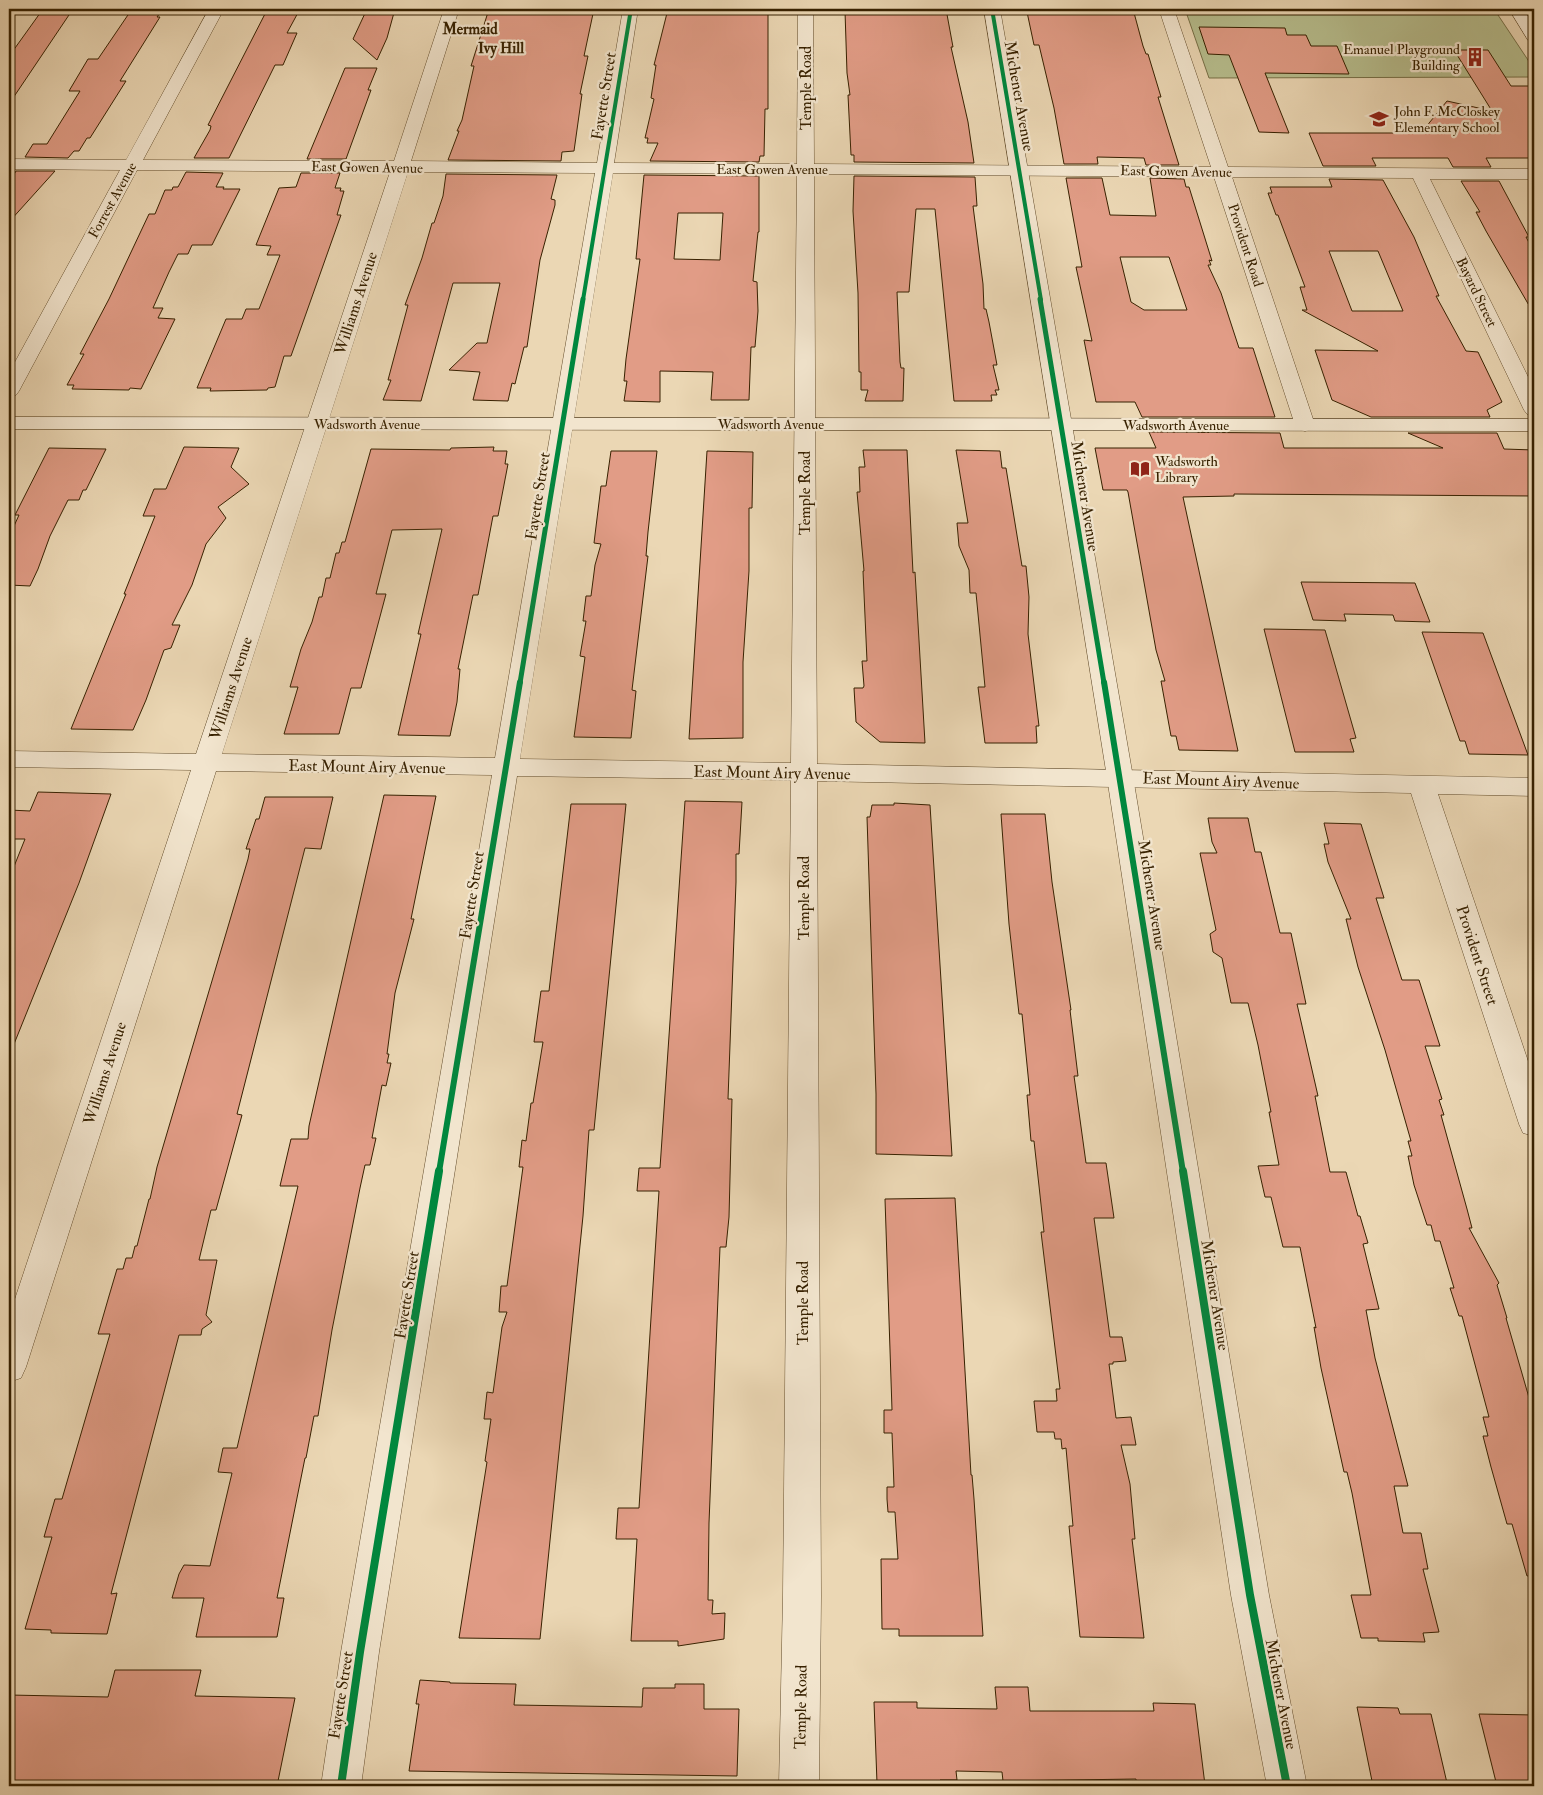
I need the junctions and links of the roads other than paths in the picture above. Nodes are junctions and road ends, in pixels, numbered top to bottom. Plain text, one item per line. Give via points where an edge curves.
1 (216, 9) edge
2 (452, 9) edge
3 (631, 9) edge
4 (806, 9) edge
5 (992, 9) edge
6 (1167, 9) edge
7 (1516, 9) edge
8 (1532, 31) edge
9 (9, 164) edge
10 (131, 165) junction
11 (400, 167) junction
12 (605, 168) junction
13 (804, 169) junction
14 (1019, 170) junction
15 (1222, 172) junction
16 (1419, 173) junction
17 (1534, 174) edge
18 (9, 391) edge
19 (1534, 410) edge
20 (9, 424) edge
21 (316, 424) junction
22 (563, 424) junction
23 (804, 424) junction
24 (1061, 425) junction
25 (1305, 425) junction
26 (1534, 425) edge
27 (9, 759) edge
28 (205, 764) junction
29 (506, 768) junction
30 (803, 772) junction
31 (1120, 777) junction
32 (1422, 786) junction
33 (1534, 787) edge
34 (1534, 1124) edge
35 (9, 1367) edge
36 (340, 1786) edge
37 (799, 1786) edge
38 (1287, 1786) edge

1 - 10 street, Forrest Avenue
2 - 11 street, Williams Avenue
3 - 12 street, Fayette Street
4 - 13 street, Temple Road
5 - 14 street, Michener Avenue
6 - 15 street, Provident Road
7 - 8 street
9 - 10 street, East Gowen Avenue
10 - 11 street, East Gowen Avenue
10 - 18 street, Forrest Avenue
11 - 12 street, East Gowen Avenue
11 - 21 street, Williams Avenue
12 - 13 street, East Gowen Avenue
12 - 22 street, Fayette Street
13 - 14 street, East Gowen Avenue
13 - 23 street, Temple Road
14 - 15 street, East Gowen Avenue
14 - 24 street, Michener Avenue
15 - 16 street, East Gowen Avenue
15 - 25 street, Provident Road
16 - 17 street, East Gowen Avenue
16 - 19 street, Bayard Street
20 - 21 street, Wadsworth Avenue
21 - 22 street, Wadsworth Avenue
21 - 28 street, Williams Avenue
22 - 23 street, Wadsworth Avenue
22 - 29 street, Fayette Street
23 - 24 street, Wadsworth Avenue
23 - 30 street, Temple Road
24 - 25 street, Wadsworth Avenue
24 - 31 street, Michener Avenue
25 - 26 street, Wadsworth Avenue
27 - 28 street, East Mount Airy Avenue
28 - 29 street, East Mount Airy Avenue
28 - 35 street, Williams Avenue
29 - 30 street, East Mount Airy Avenue
29 - 36 street, Fayette Street
30 - 31 street, East Mount Airy Avenue
30 - 37 street, Temple Road
31 - 32 street, East Mount Airy Avenue
31 - 38 street, Michener Avenue via 1250,1595
32 - 33 street, East Mount Airy Avenue
32 - 34 street, Provident Street

